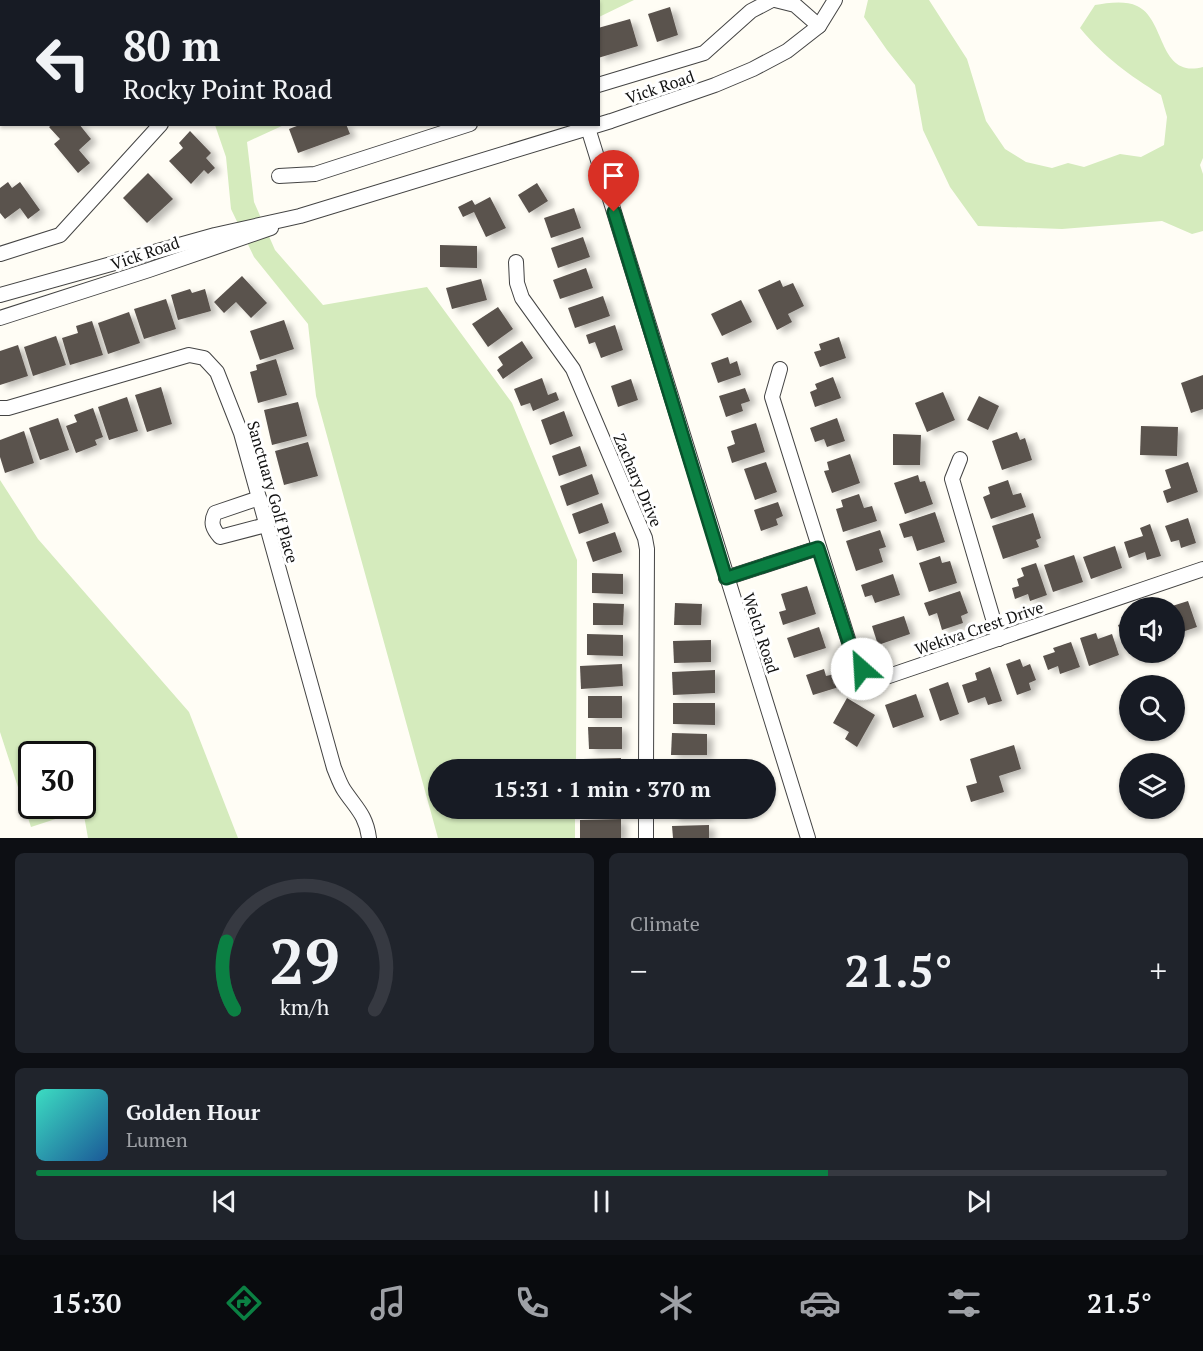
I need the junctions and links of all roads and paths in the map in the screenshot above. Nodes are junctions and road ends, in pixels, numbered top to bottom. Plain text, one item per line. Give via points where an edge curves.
1 (773, 0) edge
2 (835, 0) edge
3 (819, 26) junction
4 (600, 85) edge
5 (600, 124) edge
6 (159, 126) edge
7 (464, 126) edge
8 (594, 126) edge
9 (588, 128) junction
10 (279, 176) dead end
11 (300, 216) junction
12 (0, 254) edge
13 (516, 262) dead end
14 (0, 295) edge
15 (0, 318) edge
16 (780, 369) dead end
17 (0, 408) edge
18 (960, 459) dead end
19 (259, 498) junction
20 (266, 525) junction
21 (818, 548) junction
22 (1203, 569) edge
23 (726, 578) junction
24 (999, 639) junction
25 (646, 759) edge
26 (646, 819) edge
27 (369, 838) edge
28 (645, 838) edge
29 (808, 838) edge

1 - 3 street via 795,5
1 - 4 street via 751,11 704,53
2 - 3 street, Vick Road
3 - 5 street, Vick Road via 787,51 753,69
6 - 12 street via 60,236
7 - 10 street via 315,174
8 - 9 street, Vick Road
9 - 11 street, Vick Road
9 - 23 street, Welch Road
11 - 14 street, Vick Road via 215,235
11 - 15 street, Vick Road via 255,235
13 - 25 street, Zachary Drive via 522,298 573,369 645,538
16 - 21 street, Wekiva Crest Drive via 772,397
17 - 19 street, Sanctuary Golf Place via 189,355 204,358 217,372 241,433
18 - 24 street via 952,479
19 - 20 street, Sanctuary Golf Place
19 - 20 street via 215,513 214,531 220,537
20 - 27 street, Sanctuary Golf Place via 334,768 343,789 360,809
21 - 23 street
21 - 24 street, Wekiva Crest Drive via 853,655 872,676 886,677
22 - 24 street, Wekiva Crest Drive
23 - 29 street, Welch Road
26 - 28 street

